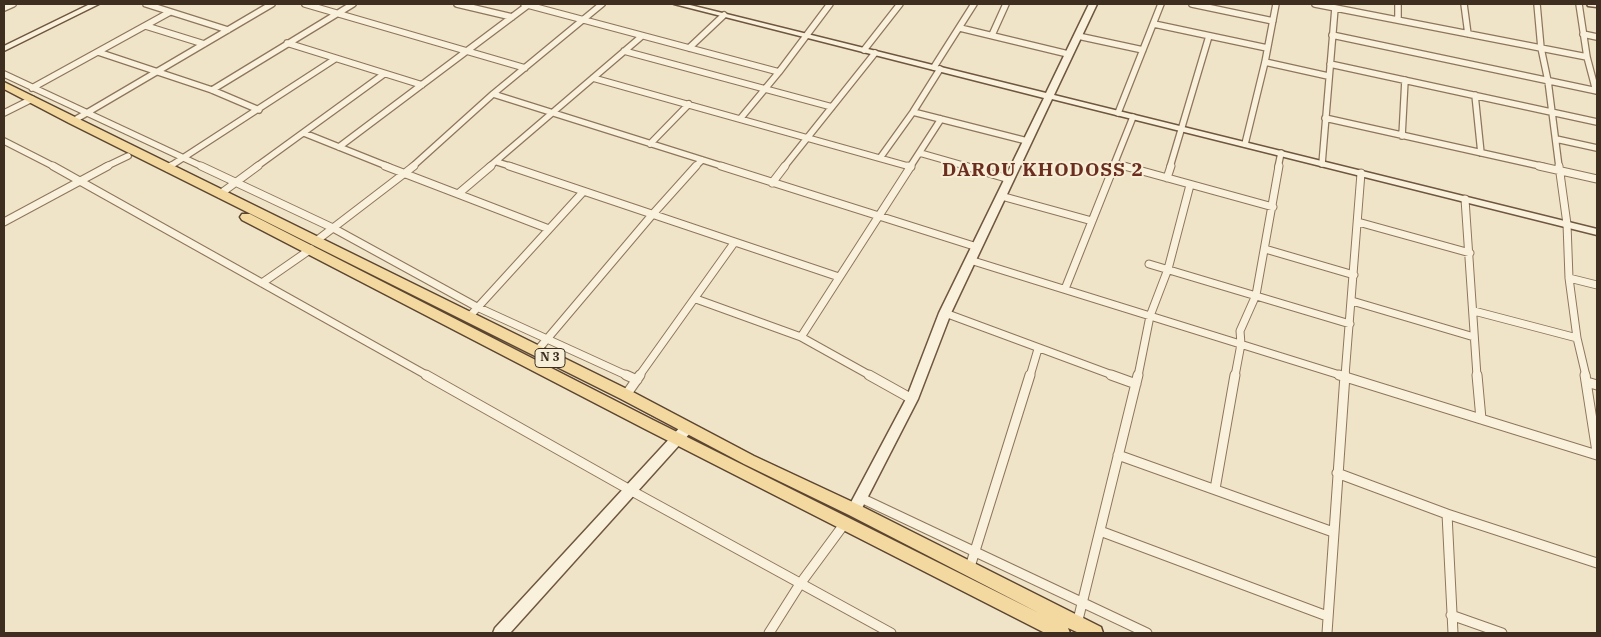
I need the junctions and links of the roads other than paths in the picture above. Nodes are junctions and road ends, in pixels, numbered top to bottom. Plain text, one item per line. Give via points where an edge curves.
1 (95, 4) edge
2 (146, 4) edge
3 (272, 4) edge
4 (305, 4) edge
5 (352, 4) edge
6 (458, 4) edge
7 (486, 4) edge
8 (526, 4) edge
9 (602, 4) edge
10 (678, 4) edge
11 (830, 4) edge
12 (900, 4) edge
13 (974, 4) edge
14 (1006, 4) edge
15 (1093, 4) edge
16 (1161, 4) edge
17 (1192, 4) edge
18 (1276, 4) edge
19 (1315, 4) edge
20 (1398, 4) edge
21 (1464, 4) edge
22 (1537, 4) edge
23 (1578, 4) edge
24 (1591, 4) edge
25 (1597, 5) edge
26 (1335, 8) junction
27 (479, 9) junction
28 (170, 12) junction
29 (337, 13) junction
30 (724, 15) junction
31 (512, 17) junction
32 (1398, 19) junction
33 (585, 20) junction
34 (1273, 21) junction
35 (1154, 24) junction
36 (146, 26) junction
37 (960, 28) junction
38 (228, 30) junction
39 (1468, 34) junction
40 (1583, 34) junction
41 (992, 35) junction
42 (1332, 35) junction
43 (642, 36) junction
44 (806, 36) junction
45 (1078, 36) junction
46 (1209, 36) junction
47 (1597, 37) edge
48 (287, 43) junction
49 (204, 44) junction
50 (689, 48) junction
51 (1267, 48) junction
52 (1540, 48) junction
53 (4, 49) edge
54 (468, 50) junction
55 (864, 50) junction
56 (1143, 50) junction
57 (624, 51) junction
58 (98, 52) junction
59 (875, 53) junction
60 (1068, 54) junction
61 (1587, 57) junction
62 (335, 59) junction
63 (1265, 62) junction
64 (1330, 64) junction
65 (525, 68) junction
66 (937, 68) junction
67 (156, 72) junction
68 (779, 72) junction
69 (4, 74) edge
70 (384, 74) junction
71 (1328, 76) junction
72 (593, 78) junction
73 (1404, 80) junction
74 (1548, 81) junction
75 (4, 84) edge
76 (422, 85) junction
77 (765, 89) junction
78 (212, 90) junction
79 (1596, 91) edge
80 (4, 93) edge
81 (492, 94) junction
82 (29, 96) junction
83 (1049, 96) junction
84 (1475, 96) junction
85 (689, 104) junction
86 (832, 106) junction
87 (259, 110) junction
88 (4, 112) edge
89 (913, 112) junction
90 (1553, 112) junction
91 (1118, 113) junction
92 (87, 114) junction
93 (552, 114) junction
94 (1133, 117) junction
95 (1325, 118) junction
96 (740, 119) junction
97 (941, 119) junction
98 (73, 121) junction
99 (1597, 122) edge
100 (1183, 129) junction
101 (304, 132) junction
102 (1402, 136) junction
103 (807, 138) junction
104 (1556, 138) junction
105 (4, 141) edge
106 (1027, 141) junction
107 (650, 144) junction
108 (1245, 144) junction
109 (340, 146) junction
110 (1597, 148) edge
111 (920, 153) junction
112 (1281, 153) junction
113 (1481, 153) junction
114 (128, 156) junction
115 (183, 158) junction
116 (880, 158) junction
117 (702, 160) junction
118 (497, 162) junction
119 (1116, 164) junction
120 (1322, 164) junction
121 (911, 167) junction
122 (168, 168) junction
123 (1559, 170) junction
124 (1361, 173) junction
125 (405, 174) junction
126 (1167, 178) junction
127 (1009, 179) junction
128 (80, 180) junction
129 (1597, 180) edge
130 (237, 182) junction
131 (772, 182) junction
132 (1190, 185) junction
133 (583, 192) junction
134 (220, 194) junction
135 (458, 194) junction
136 (1001, 196) junction
137 (1465, 199) junction
138 (1273, 207) junction
139 (652, 215) junction
140 (880, 215) junction
141 (1092, 221) junction
142 (4, 222) edge
143 (1358, 222) junction
144 (1567, 224) junction
145 (333, 228) junction
146 (548, 229) junction
147 (1597, 232) edge
148 (734, 243) junction
149 (314, 245) junction
150 (976, 247) junction
151 (1265, 249) junction
152 (1470, 253) junction
153 (970, 260) junction
154 (1149, 264) dead end
155 (1168, 269) junction
156 (1354, 275) junction
157 (839, 277) junction
158 (1569, 278) junction
159 (262, 283) junction
160 (1597, 285) edge
161 (1065, 289) junction
162 (1256, 295) junction
163 (696, 300) junction
164 (1352, 301) junction
165 (477, 307) junction
166 (1474, 311) junction
167 (944, 313) junction
168 (1150, 316) junction
169 (468, 318) junction
170 (1350, 324) junction
171 (1474, 337) junction
172 (801, 338) junction
173 (1577, 338) junction
174 (546, 340) junction
175 (1241, 344) junction
176 (1038, 349) junction
177 (536, 352) junction
178 (1346, 377) junction
179 (637, 380) junction
180 (1587, 382) junction
181 (1136, 384) junction
182 (1597, 385) edge
183 (626, 395) junction
184 (912, 399) junction
185 (1481, 419) junction
186 (683, 434) junction
187 (1597, 454) edge
188 (1118, 455) junction
189 (1337, 473) junction
190 (1214, 489) junction
191 (630, 490) junction
192 (858, 504) junction
193 (1447, 514) junction
194 (845, 523) junction
195 (1100, 531) junction
196 (1333, 532) junction
197 (975, 552) junction
198 (1597, 564) edge
199 (969, 570) junction
200 (800, 584) junction
201 (1081, 601) junction
202 (1451, 615) junction
203 (1327, 616) junction
204 (1077, 624) junction
205 (500, 633) edge
206 (769, 633) edge
207 (891, 633) edge
208 (1062, 633) edge
209 (1095, 633) edge
210 (1147, 633) edge
211 (1327, 633) edge
212 (1453, 633) edge
213 (1502, 633) edge

1 - 53 street
2 - 28 street
3 - 38 street
4 - 29 street
5 - 29 street
6 - 27 street
7 - 27 street
8 - 31 street
8 - 33 street
9 - 33 street
10 - 30 street
11 - 44 street
12 - 55 street
13 - 37 street
14 - 41 street
15 - 45 street
16 - 35 street
17 - 34 street
18 - 34 street
19 - 26 street
20 - 32 street
21 - 39 street
22 - 52 street
23 - 40 street
24 - 25 street
26 - 32 street
26 - 42 street
27 - 31 street
28 - 36 street
28 - 38 street
29 - 48 street
29 - 54 street
30 - 44 street
30 - 50 street
31 - 54 street
32 - 39 street
33 - 43 street
33 - 65 street
34 - 51 street
35 - 46 street
35 - 56 street
36 - 49 street
36 - 58 street
37 - 41 street
37 - 66 street
38 - 49 street
39 - 52 street
40 - 47 street
40 - 61 street
41 - 60 street
42 - 64 street
42 - 74 street
43 - 50 street
43 - 57 street
44 - 55 street
44 - 68 street
45 - 56 street
45 - 60 street
46 - 51 street
46 - 100 street
48 - 62 street
48 - 78 street
49 - 67 street
50 - 68 street
51 - 63 street
52 - 61 street
52 - 74 street
54 - 65 street
54 - 76 street
55 - 59 street
56 - 91 street
57 - 72 street
57 - 77 street
58 - 67 street
58 - 82 street
59 - 66 street
59 - 86 street
60 - 83 street
61 - 79 street
62 - 70 street
62 - 87 street
63 - 71 street
63 - 108 street
64 - 71 street
64 - 73 street
65 - 81 street
66 - 83 street
66 - 89 street
67 - 78 street
67 - 92 street
68 - 77 street
69 - 82 street
70 - 76 street
70 - 101 street
71 - 95 street
72 - 85 street
72 - 93 street
73 - 84 street
73 - 102 street
74 - 79 street
74 - 90 street
75 - 82 main road, N 3
76 - 109 street
77 - 86 street
77 - 96 street
78 - 87 street
80 - 82 main road, N 3
81 - 93 street
81 - 125 street
82 - 88 street
82 - 92 street
82 - 98 main road, N 3
82 - 114 main road, N 3
83 - 91 street
83 - 106 street
84 - 90 street
84 - 113 street
85 - 96 street
85 - 107 street
86 - 103 street
87 - 115 street
89 - 97 street
89 - 116 street
90 - 99 street
90 - 104 street
91 - 94 street
92 - 98 street
92 - 115 street
93 - 107 street
93 - 118 street
94 - 100 street
94 - 119 street
95 - 102 street
95 - 120 street
96 - 103 street
97 - 106 street
97 - 111 street
98 - 122 main road, N 3
100 - 108 street
100 - 126 street
101 - 109 street
101 - 130 street
102 - 113 street
103 - 116 street
103 - 131 street
104 - 110 street
104 - 123 street
105 - 128 street
106 - 127 street
107 - 117 street
108 - 112 street
109 - 125 street
111 - 121 street
111 - 127 street
112 - 120 street
112 - 138 street
113 - 123 street
114 - 128 street
114 - 149 main road, N 3
115 - 122 street
115 - 130 street
116 - 121 street
117 - 131 street
117 - 139 street
118 - 133 street
118 - 135 street
119 - 126 street
119 - 141 street
120 - 124 street
121 - 140 street
122 - 134 main road, N 3
123 - 129 street
123 - 144 street
124 - 137 street
124 - 143 street
125 - 135 street
125 - 145 street
126 - 132 street
127 - 136 street
128 - 142 street
128 - 159 street
130 - 134 street
130 - 145 street
131 - 140 street
132 - 138 street
132 - 155 street
133 - 139 street
133 - 146 street
134 - 149 main road, N 3
135 - 146 street
136 - 141 street
136 - 150 street
137 - 144 street
137 - 152 street
138 - 151 street
139 - 148 street
139 - 174 street
140 - 150 street
140 - 157 street
141 - 161 street
143 - 152 street
143 - 156 street
144 - 147 street
144 - 158 street
145 - 149 street
145 - 165 street
146 - 165 street
148 - 157 street
148 - 163 street
149 - 159 street
149 - 169 main road, N 3
149 - 186 main road, N 3
150 - 153 street
151 - 156 street
151 - 162 street
152 - 166 street
153 - 161 street
153 - 167 street
154 - 155 street
155 - 162 street
155 - 168 street
156 - 164 street
157 - 172 street
158 - 160 street
158 - 173 street
159 - 191 street
161 - 168 street
162 - 170 street
162 - 175 street via 1240,332
163 - 172 street
163 - 179 street
164 - 170 street
164 - 171 street
165 - 169 street
165 - 174 street
166 - 171 street
166 - 173 street
167 - 176 street
167 - 184 street
168 - 175 street
168 - 181 street
169 - 177 main road, N 3
170 - 178 street
171 - 185 street
172 - 184 street
173 - 180 street
174 - 177 street
174 - 179 street
175 - 178 street
175 - 190 street
176 - 181 street
176 - 197 street
177 - 183 main road, N 3
178 - 185 street
178 - 189 street
179 - 183 street
180 - 182 street
180 - 187 street
181 - 188 street
183 - 186 main road, N 3
184 - 192 street
185 - 187 street
186 - 191 street
186 - 192 main road, N 3
186 - 194 main road, N 3
188 - 190 street
188 - 195 street
189 - 193 street
189 - 196 street
190 - 196 street
191 - 200 street
191 - 205 street
192 - 197 street
192 - 199 main road, N 3
193 - 198 street
193 - 202 street
194 - 200 street
194 - 208 main road, N 3
195 - 201 street
195 - 203 street
196 - 203 street
197 - 199 street
197 - 201 street
199 - 204 main road, N 3
200 - 206 street
200 - 207 street
201 - 204 street
201 - 210 street
202 - 212 street
202 - 213 street
203 - 211 street
204 - 209 main road, N 3

